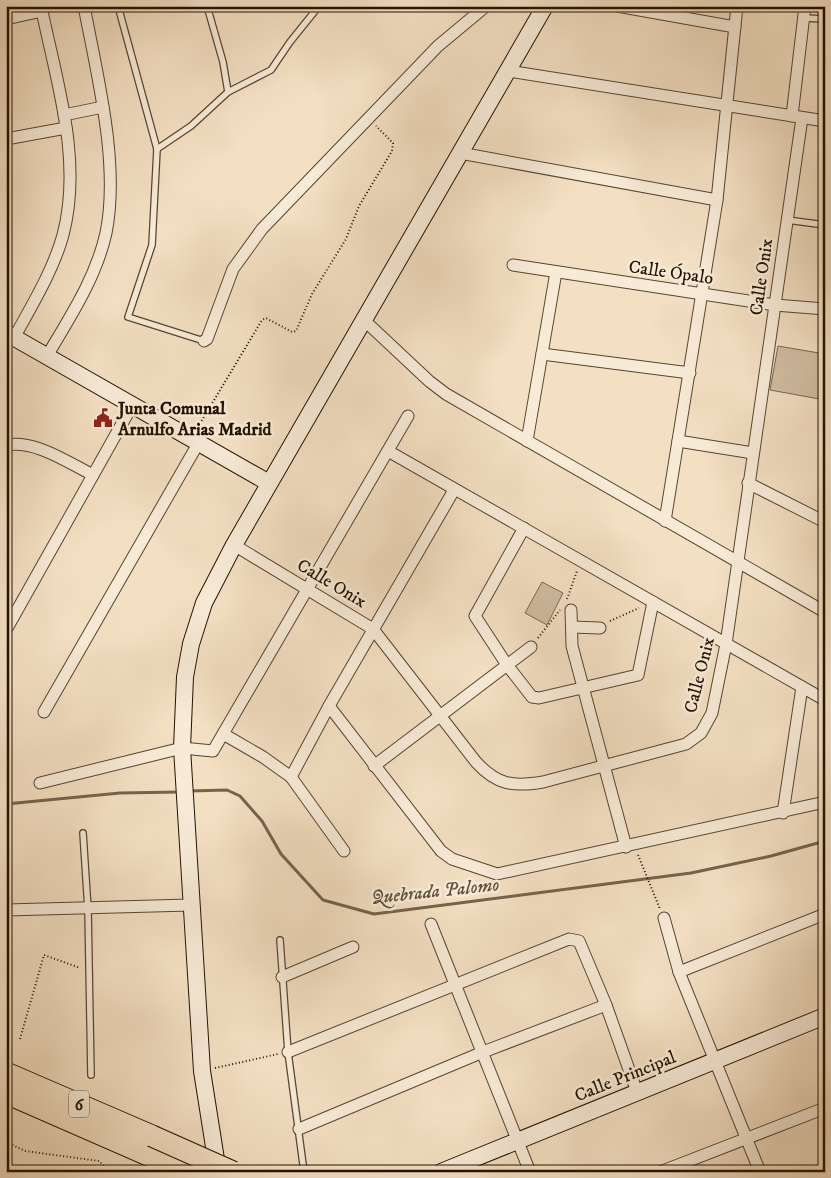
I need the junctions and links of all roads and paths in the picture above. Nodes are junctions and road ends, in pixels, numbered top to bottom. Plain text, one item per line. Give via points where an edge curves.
1 (84, 6) edge
2 (118, 6) edge
3 (207, 6) edge
4 (319, 6) edge
5 (486, 6) edge
6 (545, 6) edge
7 (617, 6) edge
8 (736, 6) edge
9 (42, 9) edge
10 (804, 12) edge
11 (825, 19) edge
12 (6, 20) edge
13 (735, 27) junction
14 (508, 71) junction
15 (228, 92) junction
16 (725, 106) junction
17 (103, 108) junction
18 (64, 115) junction
19 (797, 117) junction
20 (368, 118) junction
21 (825, 120) edge
22 (66, 128) junction
23 (6, 139) edge
24 (157, 149) junction
25 (460, 153) junction
26 (717, 200) junction
27 (788, 220) junction
28 (825, 225) edge
29 (513, 265) dead end
30 (556, 272) junction
31 (703, 294) junction
32 (775, 305) junction
33 (825, 309) edge
34 (365, 321) junction
35 (10, 335) edge
36 (204, 341) joint
37 (542, 354) junction
38 (47, 356) junction
39 (690, 373) junction
40 (133, 404) junction
41 (408, 416) dead end
42 (195, 440) junction
43 (527, 441) junction
44 (678, 441) junction
45 (6, 445) edge
46 (388, 451) junction
47 (753, 453) junction
48 (93, 474) junction
49 (748, 483) junction
50 (270, 484) junction
51 (454, 490) junction
52 (665, 521) junction
53 (825, 522) edge
54 (524, 528) junction
55 (234, 545) junction
56 (581, 561) junction
57 (737, 562) junction
58 (308, 588) junction
59 (650, 601) junction
60 (567, 608) junction
61 (825, 612) edge
62 (572, 627) junction
63 (600, 628) joint
64 (372, 629) junction
65 (6, 630) edge
66 (726, 644) junction
67 (531, 647) joint
68 (507, 665) junction
69 (802, 687) junction
70 (584, 688) junction
71 (825, 700) edge
72 (329, 706) junction
73 (44, 712) dead end
74 (438, 716) junction
75 (225, 734) junction
76 (182, 748) junction
77 (374, 766) junction
78 (604, 767) junction
79 (291, 777) junction
80 (40, 783) dead end
81 (825, 802) edge
82 (783, 813) junction
83 (83, 833) dead end
84 (630, 846) junction
85 (344, 851) dead end
86 (190, 905) junction
87 (88, 909) junction
88 (6, 910) edge
89 (825, 914) edge
90 (664, 918) joint
91 (430, 924) dead end
92 (280, 940) dead end
93 (353, 947) dead end
94 (89, 972) junction
95 (679, 972) junction
96 (282, 978) junction
97 (455, 984) junction
98 (606, 1004) junction
99 (825, 1016) edge
100 (20, 1039) dead end
101 (288, 1052) junction
102 (483, 1052) junction
103 (716, 1061) junction
104 (202, 1070) junction
105 (6, 1073) edge
106 (91, 1075) dead end
107 (6, 1092) edge
108 (637, 1092) junction
109 (825, 1108) edge
110 (299, 1129) junction
111 (746, 1138) junction
112 (517, 1141) junction
113 (6, 1142) edge
114 (151, 1145) junction
115 (109, 1172) edge
116 (187, 1172) edge
117 (218, 1172) edge
118 (232, 1172) edge
119 (304, 1172) edge
120 (441, 1172) edge
121 (530, 1172) edge
122 (660, 1172) edge
123 (760, 1172) edge

1 - 17 street
2 - 24 lane
3 - 15 lane
4 - 15 lane via 271,70
5 - 20 street via 438,46
6 - 14 street
7 - 13 street
8 - 13 street
9 - 12 street
9 - 18 street
10 - 11 lane
10 - 19 street, Calle Onix
13 - 16 street
14 - 16 street
14 - 25 street
15 - 24 lane via 191,126
16 - 19 street
16 - 26 street
17 - 18 street
17 - 38 street via 110,179 106,232 98,261 82,296
18 - 22 street
19 - 21 street
19 - 27 street, Calle Onix
20 - 36 street via 250,244 233,269
20 - 42 path via 393,143 392,151 359,206 346,240 312,294 296,331 292,332 266,318 262,320
22 - 23 street
22 - 35 street via 70,156 70,203 62,235 41,289
24 - 36 lane via 152,246 128,317
25 - 26 street
25 - 34 street
26 - 31 street
27 - 28 lane
27 - 32 street, Calle Onix
29 - 30 street, Calle Ópalo
30 - 31 street, Calle Ópalo
30 - 37 street
31 - 32 street, Calle Ópalo
31 - 39 street
32 - 33 street, Calle Ópalo
32 - 47 street, Calle Onix
34 - 43 street via 446,394
34 - 50 street
35 - 38 street
37 - 39 street
37 - 43 street
38 - 40 street
39 - 44 street
40 - 42 street
40 - 48 street
41 - 46 street
42 - 50 street
42 - 73 street
43 - 52 street
44 - 47 street
44 - 52 street
45 - 48 street via 33,446
46 - 51 street
46 - 58 street
47 - 49 street, Calle Onix
48 - 65 street
49 - 53 street
49 - 57 street, Calle Onix
50 - 55 street
51 - 54 street
51 - 64 street
52 - 57 street
54 - 56 street
54 - 68 street via 475,616
55 - 58 street, Calle Onix
55 - 76 street via 204,603 191,644 185,677
56 - 59 street
56 - 60 path
57 - 61 street
57 - 66 street, Calle Onix
58 - 64 street, Calle Onix
58 - 75 street
59 - 63 path
59 - 66 street
59 - 70 street via 638,675
60 - 62 street
60 - 67 path
62 - 63 street
62 - 70 street via 572,646
64 - 72 street
64 - 74 street, Calle Onix
66 - 69 street
66 - 78 street, Calle Onix via 712,712 701,732 686,744
67 - 68 street
68 - 70 street via 536,698
68 - 74 street
69 - 71 street
69 - 82 street
70 - 78 street
72 - 77 street
72 - 79 street
74 - 77 street
74 - 78 street, Calle Onix via 487,774 502,782 536,783
75 - 76 street via 213,751
75 - 79 street
76 - 80 street
76 - 86 street
77 - 84 street via 446,856 488,872 504,874
78 - 84 street
79 - 85 street
81 - 82 street
82 - 84 street
83 - 87 lane
84 - 90 path
86 - 87 street
86 - 104 street
87 - 88 street
87 - 94 lane
89 - 95 street
90 - 95 street
91 - 97 street
92 - 96 lane
93 - 96 street
94 - 100 path via 44,955
94 - 106 lane
95 - 103 street
96 - 101 lane
97 - 98 street via 575,939 579,941
97 - 101 street
97 - 102 street
98 - 102 street
98 - 108 street
99 - 103 street, Calle Principal
101 - 104 path
101 - 110 lane
102 - 110 street
102 - 112 street
103 - 108 street, Calle Principal
103 - 111 street
104 - 117 street
105 - 114 highway, 6
107 - 114 highway, 6
108 - 112 street, Calle Principal
109 - 111 street
110 - 119 lane
111 - 122 street
111 - 123 street
112 - 120 street, Calle Principal
112 - 121 street
113 - 115 path via 25,1151 99,1160
114 - 116 highway, 6
114 - 118 highway, 6, bridge

